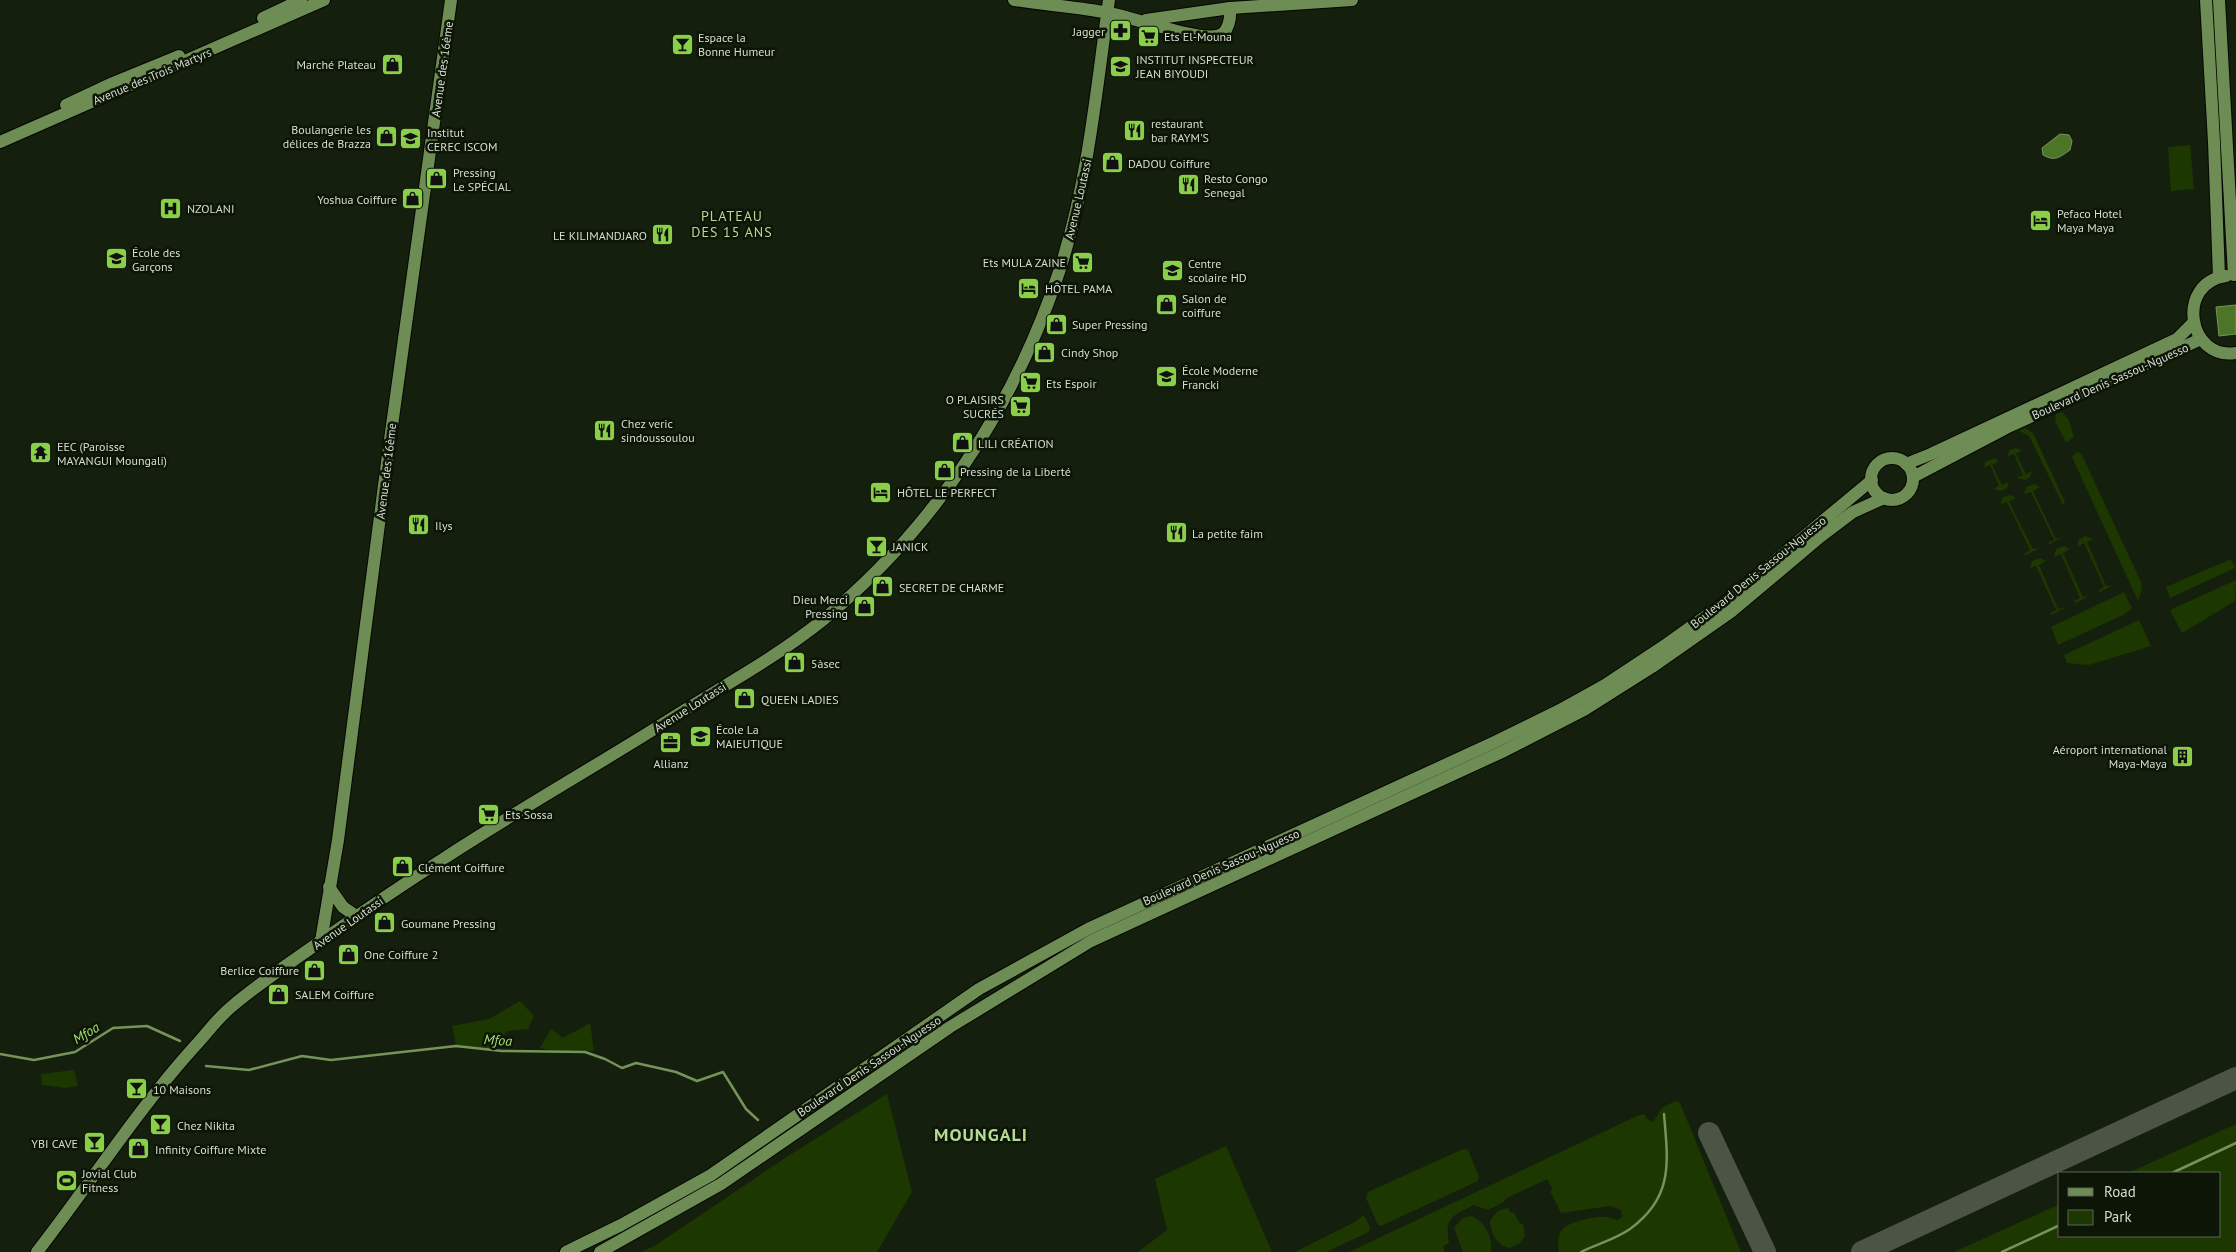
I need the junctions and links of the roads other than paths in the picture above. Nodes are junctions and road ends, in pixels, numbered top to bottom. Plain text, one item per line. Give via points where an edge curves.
1 (324, 0) edge
2 (451, 0) edge
3 (1014, 0) edge
4 (1352, 0) edge
5 (2206, 0) edge
6 (2219, 0) edge
7 (1051, 2) edge
8 (302, 3) edge
9 (1108, 6) edge
10 (1230, 8) junction
11 (1141, 20) junction
12 (0, 134) edge
13 (0, 142) edge
14 (2235, 276) edge
15 (2219, 277) junction
16 (2193, 323) junction
17 (2201, 340) junction
18 (2236, 353) edge
19 (1906, 464) junction
20 (1913, 477) junction
21 (1872, 480) junction
22 (1884, 498) junction
23 (329, 887) junction
24 (356, 916) junction
25 (322, 941) junction
26 (37, 1252) edge
27 (566, 1252) edge
28 (600, 1252) edge

1 - 8 main road
2 - 23 main road, Avenue des 16ème via 338,840
3 - 7 main road
4 - 10 main road
5 - 15 main road
6 - 14 main road
7 - 9 main road
8 - 12 main road, Avenue des Trois Martyrs
8 - 13 main road, Avenue des Trois Martyrs
9 - 11 main road
9 - 24 main road, Avenue Loutassi via 1082,188 1057,277 1026,358 998,412 966,463 924,518 849,597 766,660
10 - 11 main road
10 - 11 main road via 1227,29 1217,36
14 - 15 main road
15 - 16 main road via 2199,293 2193,307
16 - 17 main road
16 - 19 main road, Boulevard Denis Sassou-Nguesso via 2177,339
17 - 18 main road via 2216,351
17 - 20 main road, Boulevard Denis Sassou-Nguesso via 2010,426
19 - 20 main road
19 - 21 main road via 1896,459 1886,460 1877,466
20 - 22 main road via 1912,486 1904,496 1896,500
21 - 22 main road via 1875,491
21 - 27 main road, Boulevard Denis Sassou-Nguesso via 1723,604 1604,685 1497,741 1088,929 979,989 711,1175
22 - 28 main road, Boulevard Denis Sassou-Nguesso via 1853,512 1732,611 1584,710 1504,752 1091,941 950,1027 721,1184
23 - 24 main road via 343,907
23 - 25 main road, Avenue des 16ème
24 - 25 main road, Avenue Loutassi
25 - 26 main road, Avenue Loutassi via 283,967 216,1021 155,1093

